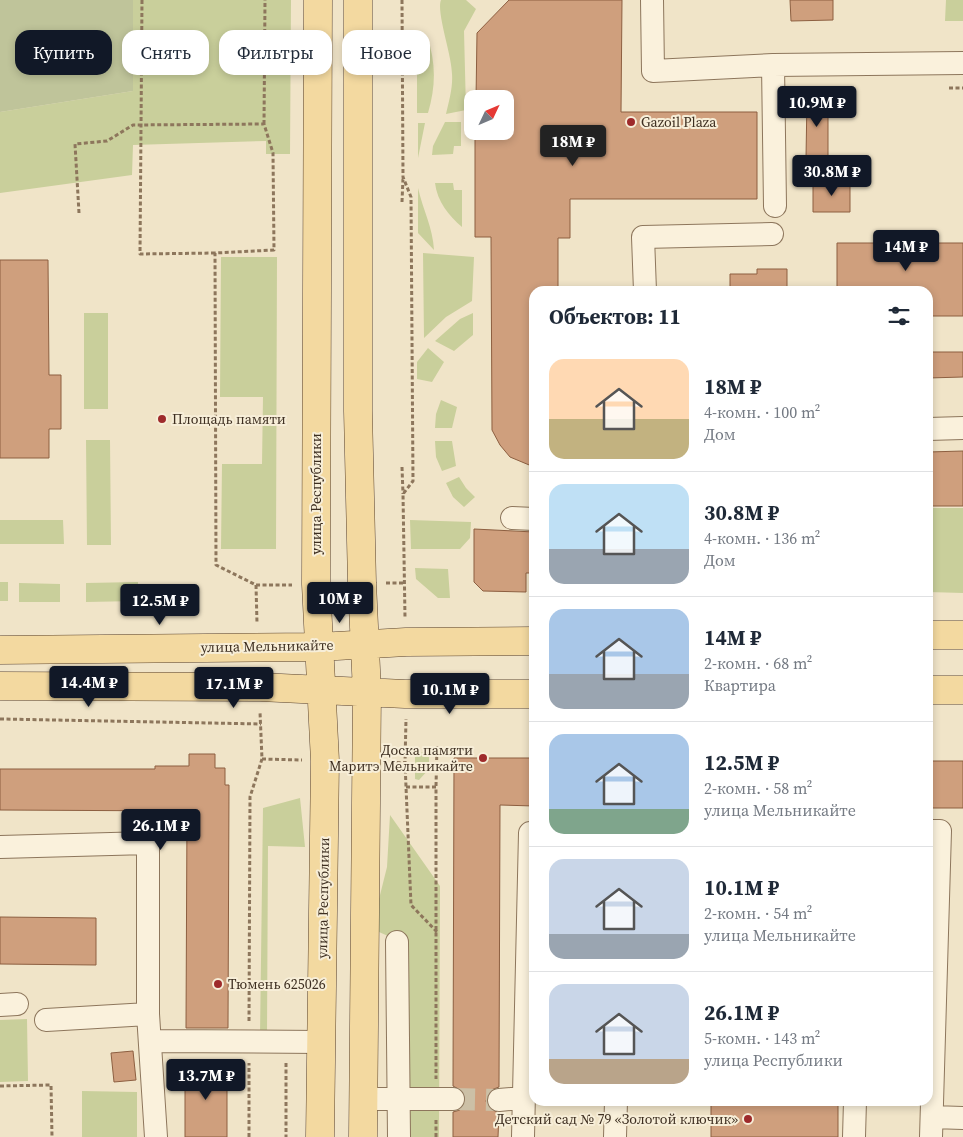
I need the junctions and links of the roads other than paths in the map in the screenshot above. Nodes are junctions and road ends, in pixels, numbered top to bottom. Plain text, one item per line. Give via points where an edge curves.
1 (318, 0) edge
2 (358, 0) edge
3 (652, 0) edge
4 (963, 63) edge
5 (773, 65) junction
6 (775, 206) dead end
7 (772, 234) dead end
8 (646, 286) edge
9 (963, 428) edge
10 (933, 430) edge
11 (963, 634) edge
12 (933, 635) edge
13 (529, 641) edge
14 (364, 643) junction
15 (319, 647) junction
16 (0, 650) edge
17 (0, 686) edge
18 (321, 690) junction
19 (933, 690) edge
20 (963, 690) edge
21 (367, 692) junction
22 (529, 694) edge
23 (933, 831) edge
24 (0, 847) edge
25 (529, 871) edge
26 (397, 942) dead end
27 (933, 966) edge
28 (148, 1014) junction
29 (46, 1020) dead end
30 (151, 1041) junction
31 (320, 1042) junction
32 (364, 1098) junction
33 (523, 1098) junction
34 (445, 1099) tunnel mouth
35 (399, 1100) junction
36 (499, 1100) tunnel mouth
37 (616, 1106) edge
38 (855, 1106) edge
39 (931, 1106) edge
40 (963, 1118) edge
41 (931, 1127) edge
42 (156, 1137) edge
43 (320, 1137) edge
44 (363, 1137) edge
45 (399, 1137) edge
46 (523, 1137) edge
47 (615, 1137) edge
48 (854, 1137) edge

1 - 15 main road, улица Республики via 316,584
2 - 14 main road via 358,410
3 - 5 lane via 653,71
4 - 5 lane
5 - 6 lane
7 - 8 lane via 643,236
9 - 10 lane
11 - 12 main road
13 - 14 main road, улица Мельникайте
14 - 15 main road, улица Мельникайте
14 - 21 main road
15 - 16 main road, улица Мельникайте
15 - 18 main road, улица Республики
17 - 18 main road
18 - 21 main road
18 - 31 main road, улица Республики via 325,761
19 - 20 main road
21 - 22 main road
21 - 32 main road
23 - 27 lane via 940,831
24 - 28 lane via 148,843
25 - 33 lane
26 - 35 lane
28 - 29 lane
28 - 30 lane
30 - 31 lane
30 - 42 lane
31 - 43 main road, улица Республики
32 - 35 lane
32 - 44 main road
33 - 36 lane
33 - 46 lane
34 - 35 lane
35 - 45 lane
37 - 47 lane
38 - 48 lane
39 - 41 lane
40 - 41 lane

